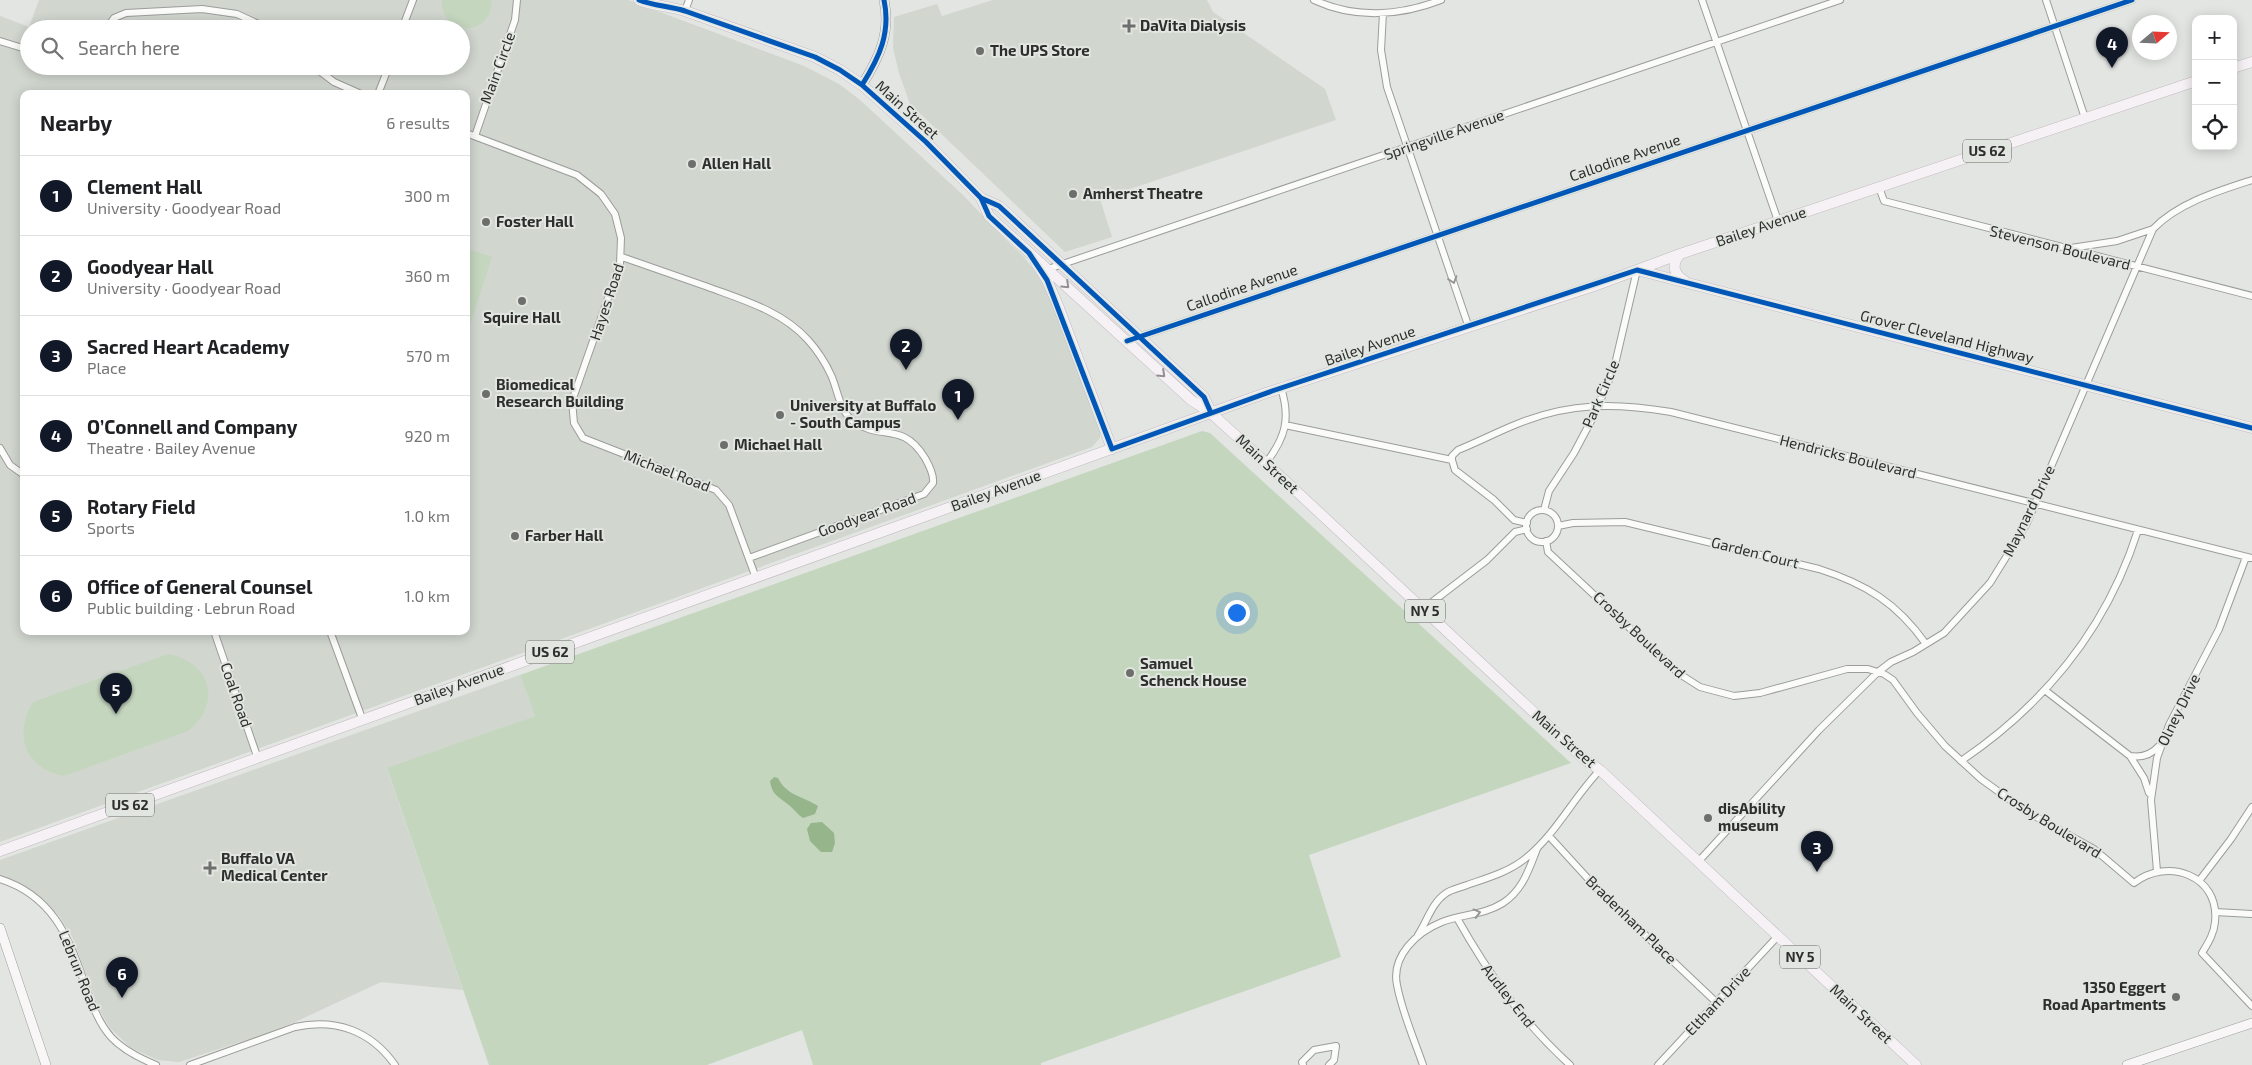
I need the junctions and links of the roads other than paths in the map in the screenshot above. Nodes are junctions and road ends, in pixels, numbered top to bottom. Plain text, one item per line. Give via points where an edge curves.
1 (413, 0) edge
2 (517, 0) edge
3 (639, 0) edge
4 (689, 0) edge
5 (884, 0) edge
6 (1314, 0) edge
7 (1441, 0) edge
8 (1702, 0) edge
9 (1840, 0) edge
10 (2046, 0) edge
11 (2132, 0) edge
12 (663, 2) edge
13 (685, 11) junction
14 (1382, 13) junction
15 (113, 20) edge
16 (250, 20) edge
17 (405, 20) edge
18 (2055, 26) junction
19 (0, 41) edge
20 (1716, 42) junction
21 (20, 47) edge
22 (2252, 62) edge
23 (2237, 67) edge
24 (325, 75) edge
25 (385, 75) edge
26 (2192, 82) edge
27 (862, 85) junction
28 (352, 90) edge
29 (380, 90) edge
30 (2085, 118) junction
31 (1747, 130) junction
32 (470, 134) edge
33 (475, 136) junction
34 (1407, 147) junction
35 (2252, 180) edge
36 (1879, 187) junction
37 (981, 198) junction
38 (1778, 221) junction
39 (2153, 229) junction
40 (1438, 235) junction
41 (2067, 249) junction
42 (1029, 253) junction
43 (1680, 254) junction
44 (622, 257) junction
45 (1061, 264) junction
46 (2136, 267) junction
47 (1048, 269) junction
48 (1637, 270) junction
49 (1689, 284) junction
50 (2252, 296) edge
51 (1468, 325) junction
52 (1140, 336) junction
53 (1127, 341) junction
54 (2086, 385) junction
55 (1281, 388) junction
56 (1599, 405) junction
57 (1211, 413) junction
58 (1285, 425) junction
59 (2252, 428) edge
60 (583, 438) joint
61 (0, 448) edge
62 (1112, 449) junction
63 (1452, 460) junction
64 (1266, 463) junction
65 (20, 472) edge
66 (2035, 504) junction
67 (1544, 510) junction
68 (1527, 526) junction
69 (1558, 526) junction
70 (2138, 530) junction
71 (1546, 542) junction
72 (2249, 557) edge
73 (749, 558) junction
74 (756, 578) junction
75 (1423, 609) junction
76 (215, 635) edge
77 (331, 635) edge
78 (1926, 644) junction
79 (1878, 672) junction
80 (2046, 691) junction
81 (363, 721) junction
82 (2161, 743) junction
83 (2130, 756) junction
84 (258, 758) junction
85 (1961, 761) junction
86 (1600, 770) junction
87 (2151, 800) junction
88 (2252, 807) edge
89 (1549, 836) junction
90 (1537, 849) junction
91 (0, 851) edge
92 (1698, 862) junction
93 (2157, 871) junction
94 (0, 880) edge
95 (2199, 881) junction
96 (2215, 912) junction
97 (2252, 914) edge
98 (1457, 918) junction
99 (0, 928) edge
100 (1778, 936) junction
101 (1416, 938) junction
102 (1716, 1002) junction
103 (2252, 1006) edge
104 (2252, 1022) edge
105 (46, 1065) edge
106 (156, 1065) edge
107 (190, 1065) edge
108 (395, 1065) edge
109 (1303, 1065) edge
110 (1329, 1065) edge
111 (1423, 1065) edge
112 (1570, 1065) edge
113 (1658, 1065) edge
114 (1916, 1065) edge
115 (2127, 1065) edge

1 - 17 street
2 - 33 street, Main Circle via 516,20
3 - 12 main road, Main Street / NY 5 via 652,5
4 - 13 street
5 - 27 street via 886,24 882,48
6 - 14 street via 1347,11
7 - 14 street via 1410,10
8 - 20 street
9 - 20 street, Springville Avenue
10 - 18 street
11 - 18 street, Callodine Avenue
12 - 13 main road, Main Street / NY 5
13 - 27 main road, Main Street / NY 5 via 815,58
14 - 34 street via 1383,69
15 - 16 street via 126,13 202,9 238,14
18 - 30 street
18 - 31 street, Callodine Avenue
19 - 21 street
20 - 31 street
20 - 34 street, Springville Avenue
22 - 23 main road
24 - 28 street
25 - 29 street
26 - 30 main road, Bailey Avenue / US 62
27 - 37 main road, Main Street / NY 5 via 926,142
30 - 36 main road, Bailey Avenue / US 62
31 - 38 street
31 - 40 street, Callodine Avenue
32 - 33 street, Hayes Road
33 - 44 street, Hayes Road via 563,169 594,186 615,214 622,238
34 - 40 street
34 - 45 street, Springville Avenue
35 - 39 street, Maynard Drive via 2192,203 2160,221
36 - 38 main road, Bailey Avenue / US 62
36 - 41 street, Stevenson Boulevard via 1884,201
37 - 42 main road, Main Street / NY 5 via 990,216
37 - 45 main road, Main Street / NY 5 via 999,206
38 - 43 main road, Bailey Avenue / US 62
39 - 41 street, Maynard Drive via 2117,241
39 - 46 street, Maynard Drive
40 -> 51 street
40 - 52 street, Callodine Avenue
41 - 46 street, Stevenson Boulevard
42 - 47 main road, Main Street / NY 5
42 - 62 main road via 1047,280 1059,308
43 - 48 main road, Bailey Avenue / US 62
43 - 49 main road via 1675,272
44 - 60 street, Hayes Road via 572,401 574,423
44 - 73 street, Goodyear Road via 778,315 808,340 820,356 849,418 867,427 907,437 927,461 934,483 924,494
45 - 47 street, Springville Avenue
45 - 52 main road, Main Street / NY 5
46 - 50 street, Stevenson Boulevard
46 - 54 street, Maynard Drive
47 -> 53 main road, Main Street / NY 5
48 - 49 main road, Grover Cleveland Highway
48 - 51 main road, Bailey Avenue / US 62
48 - 56 street, Park Circle via 1616,360
49 - 54 main road, Grover Cleveland Highway
51 - 55 main road, Bailey Avenue / US 62
52 - 53 street, Callodine Avenue
52 - 57 main road, Main Street / NY 5 via 1204,397
53 -> 57 main road, Main Street / NY 5 via 1191,400
54 - 59 main road, Grover Cleveland Highway
54 - 66 street, Maynard Drive
55 - 57 main road, Bailey Avenue / US 62
55 - 58 street via 1287,413
56 - 63 street, Hendricks Boulevard via 1557,411 1516,424 1458,450
56 - 66 street, Hendricks Boulevard via 1671,412
56 - 67 street, Park Circle via 1574,453 1548,491
57 - 62 main road, Bailey Avenue / US 62
57 - 64 main road, Main Street / NY 5
58 - 63 street
58 - 64 street via 1280,444
60 - 73 street, Michael Road via 716,490 729,505
61 - 65 street via 10,465
62 - 74 main road, Bailey Avenue / US 62
63 - 68 street, Crosby Boulevard via 1455,470 1514,520
64 - 75 main road, Main Street / NY 5
66 - 70 street, Hendricks Boulevard
66 - 78 street, Maynard Drive via 2015,545 1990,583 1944,633
67 - 68 street via 1535,512
67 - 69 street via 1556,517
68 - 71 street, Crosby Boulevard via 1532,538
68 - 75 street
69 - 71 street via 1556,534
69 - 78 street, Garden Court via 1625,522 1828,572 1861,585 1889,603
70 - 72 street, Hendricks Boulevard
70 - 80 street via 2106,606 2079,650
71 - 79 street, Crosby Boulevard via 1548,552 1678,674 1700,687 1721,694 1747,695 1847,669
72 - 82 street, Olney Drive via 2219,629
73 - 74 street, Michael Road
74 - 81 main road, Bailey Avenue / US 62
75 - 86 main road, Main Street / NY 5 via 1584,759
76 - 84 street, Coal Road
77 - 81 street
78 - 79 street, Maynard Drive
79 - 85 street, Crosby Boulevard via 1893,680 1930,730
79 - 92 street, Maynard Drive
80 - 83 street
80 - 85 street via 2006,729
81 - 84 main road, Bailey Avenue / US 62
82 - 83 street via 2152,753 2137,758
82 - 87 street, Olney Drive
83 - 87 street via 2144,778
84 - 91 main road, Bailey Avenue / US 62
85 - 93 street, Crosby Boulevard via 2024,810 2094,849 2134,883
86 - 89 street
86 - 92 main road, Main Street / NY 5
87 - 93 street, Olney Drive
88 - 95 street
89 - 90 street
89 - 102 street, Bradenham Place via 1602,894
98 -> 90 street via 1481,913 1505,902 1527,876
90 - 101 street via 1504,871 1447,892 1434,905
92 - 100 main road, Main Street / NY 5
93 - 95 street, Crosby Boulevard via 2175,870
94 - 106 street, Lebrun Road via 28,893 54,917 70,940 100,1023 124,1048
95 - 96 street via 2211,897
96 - 97 street
96 - 103 street via 2214,931 2202,954
98 - 101 street via 1434,926
98 - 112 street, Audley End via 1500,988 1542,1038
99 - 105 street
100 - 102 street, Eltham Drive
100 - 114 main road, Main Street / NY 5
101 - 111 street via 1400,958 1396,985
102 - 113 street, Eltham Drive
104 - 115 street
107 - 108 street via 311,1024 339,1026 359,1032 379,1046
109 - 110 street via 1302,1062 1314,1050 1336,1046 1334,1060

